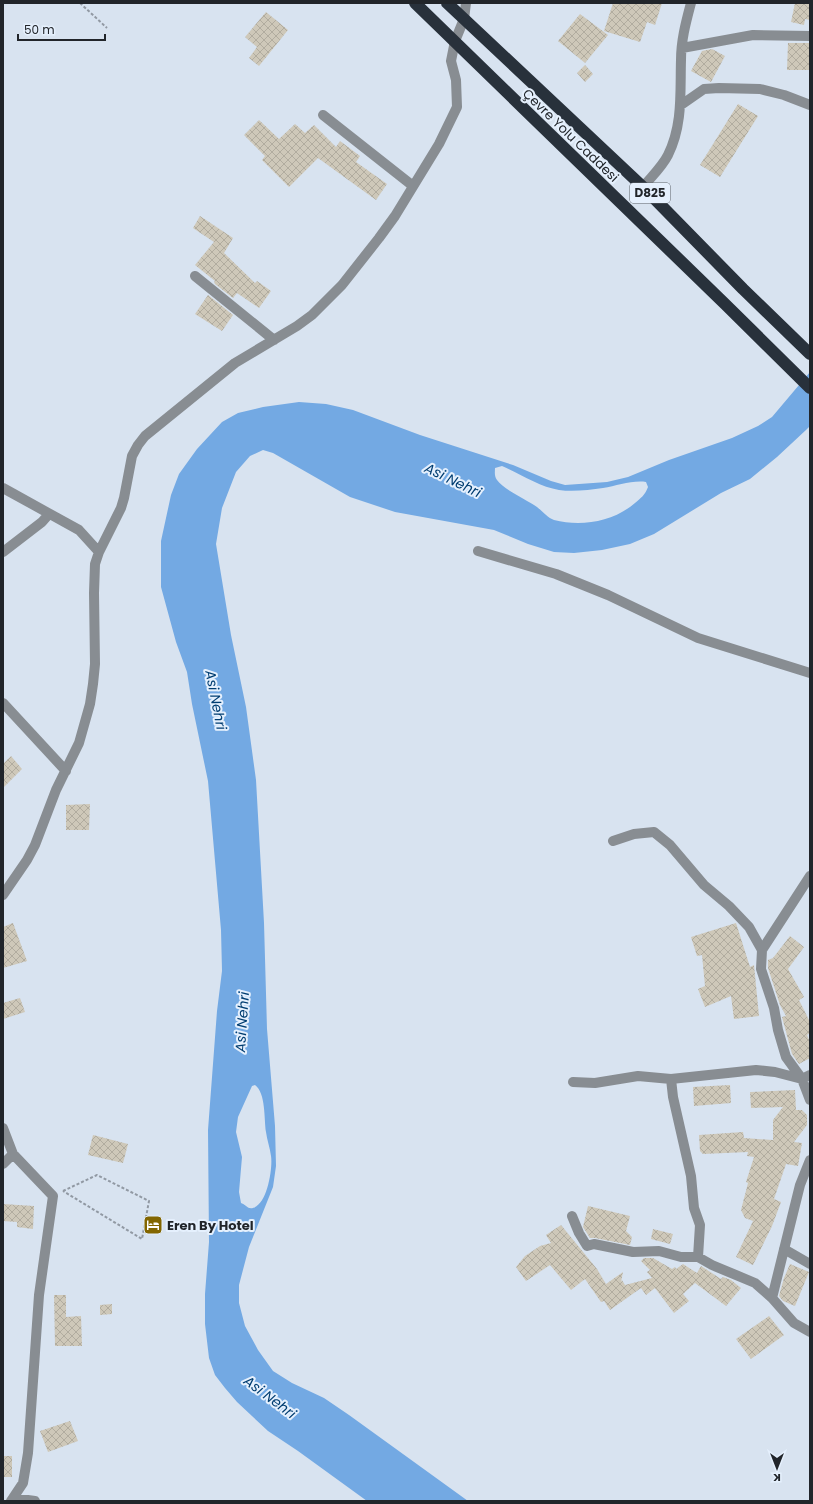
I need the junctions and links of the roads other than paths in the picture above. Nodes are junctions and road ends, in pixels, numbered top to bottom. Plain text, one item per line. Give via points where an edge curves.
1 (415, 3) edge
2 (447, 3) edge
3 (466, 3) edge
4 (691, 3) edge
5 (464, 19) junction
6 (810, 36) edge
7 (455, 41) junction
8 (682, 48) junction
9 (681, 105) junction
10 (810, 105) edge
11 (323, 115) dead end
12 (413, 186) junction
13 (643, 187) junction
14 (195, 276) dead end
15 (274, 340) junction
16 (810, 354) edge
17 (810, 388) edge
18 (3, 488) edge
19 (49, 514) junction
20 (478, 551) dead end
21 (3, 552) edge
22 (99, 552) junction
23 (810, 673) edge
24 (3, 703) edge
25 (66, 772) junction
26 (613, 841) dead end
27 (810, 876) edge
28 (3, 895) edge
29 (762, 950) junction
30 (806, 1077) edge
31 (671, 1079) junction
32 (573, 1082) dead end
33 (810, 1100) edge
34 (3, 1128) edge
35 (13, 1154) junction
36 (810, 1160) edge
37 (3, 1164) edge
38 (572, 1216) dead end
39 (784, 1249) junction
40 (698, 1257) junction
41 (810, 1264) edge
42 (772, 1298) junction
43 (810, 1332) edge
44 (12, 1499) edge
45 (36, 1501) edge

1 - 7 highway, Çevre Yolu Caddesi / D825
2 - 5 highway, Çevre Yolu Caddesi / D825
3 - 5 street
4 - 8 street
5 - 7 street
5 - 13 highway, Çevre Yolu Caddesi / D825
6 - 8 street via 753,35
7 - 12 street via 450,61 456,80 457,107 439,144
7 - 17 highway, Çevre Yolu Caddesi / D825
8 - 9 street
9 - 10 street via 704,89 719,88 760,89
9 - 13 street via 673,144 667,157
11 - 12 street
12 - 15 street via 383,233 342,285 312,315
13 - 16 highway, Çevre Yolu Caddesi / D825
14 - 15 street
15 - 22 street via 235,363 145,436 132,456 121,508
18 - 19 street
19 - 21 street
19 - 22 street via 80,530
20 - 23 street via 556,574 608,595 698,638
22 - 25 street via 94,578 95,625 90,704
24 - 25 street
25 - 28 street via 56,790 30,855
26 - 29 street via 634,834 654,832 670,845 704,885 749,927
27 - 29 street
29 - 30 street via 761,969 786,1057
30 - 31 street via 756,1070
30 - 33 street
31 - 32 street via 638,1076 595,1083
31 - 40 street via 691,1176 693,1203 700,1225
34 - 35 street
35 - 37 street
35 - 44 street via 53,1196 39,1295 28,1453 23,1484
36 - 39 street via 800,1185
38 - 40 street via 587,1246 594,1244 633,1252 659,1251 681,1257
39 - 41 street
39 - 42 street
40 - 42 street via 712,1266 755,1283
42 - 43 street via 794,1323
44 - 45 street

